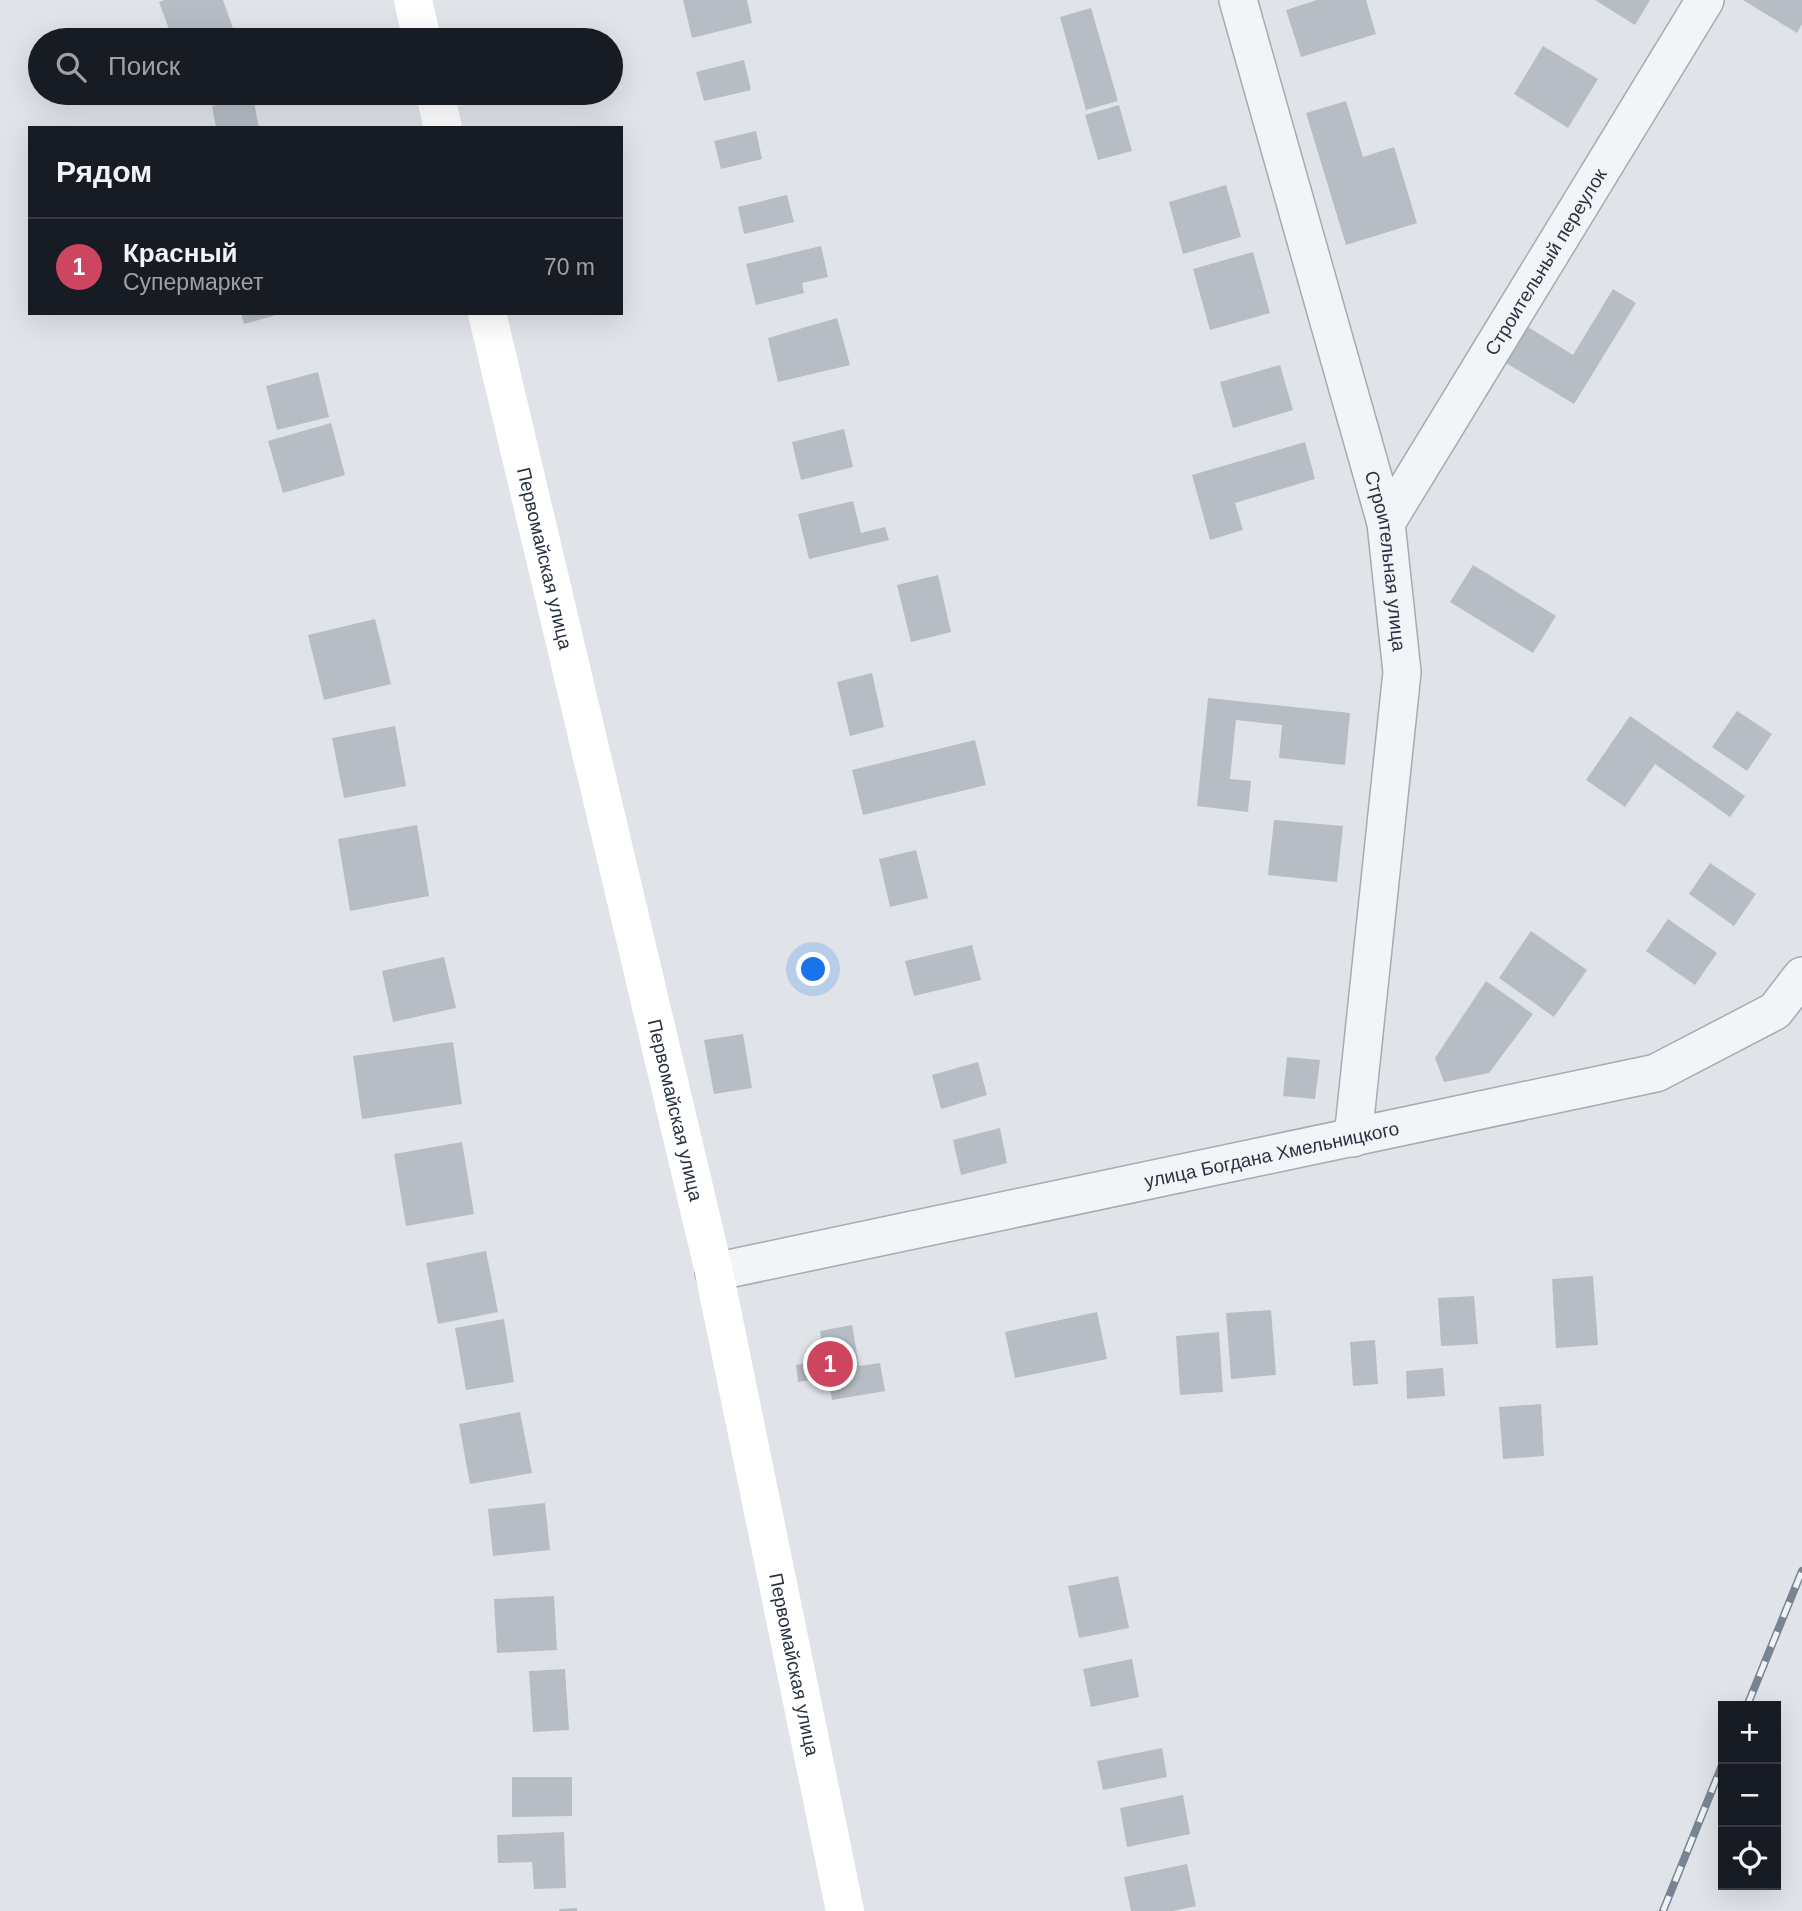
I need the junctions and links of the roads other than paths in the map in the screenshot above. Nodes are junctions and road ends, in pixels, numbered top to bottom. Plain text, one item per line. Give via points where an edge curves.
1 (413, 0) edge
2 (1238, 0) edge
3 (1705, 0) edge
4 (419, 28) edge
5 (438, 105) edge
6 (443, 126) edge
7 (487, 315) edge
8 (1386, 523) junction
9 (1802, 976) edge
10 (1353, 1138) junction
11 (714, 1272) junction
12 (845, 1911) edge

1 - 4 main road
2 - 8 street, Строительная улица
3 - 8 street, Строительный переулок
5 - 6 main road
7 - 11 main road, Первомайская улица
8 - 10 street, Строительная улица via 1402,671
9 - 10 street, улица Богдана Хмельницкого via 1774,1011 1656,1073
10 - 11 street, улица Богдана Хмельницкого
11 - 12 main road, Первомайская улица

